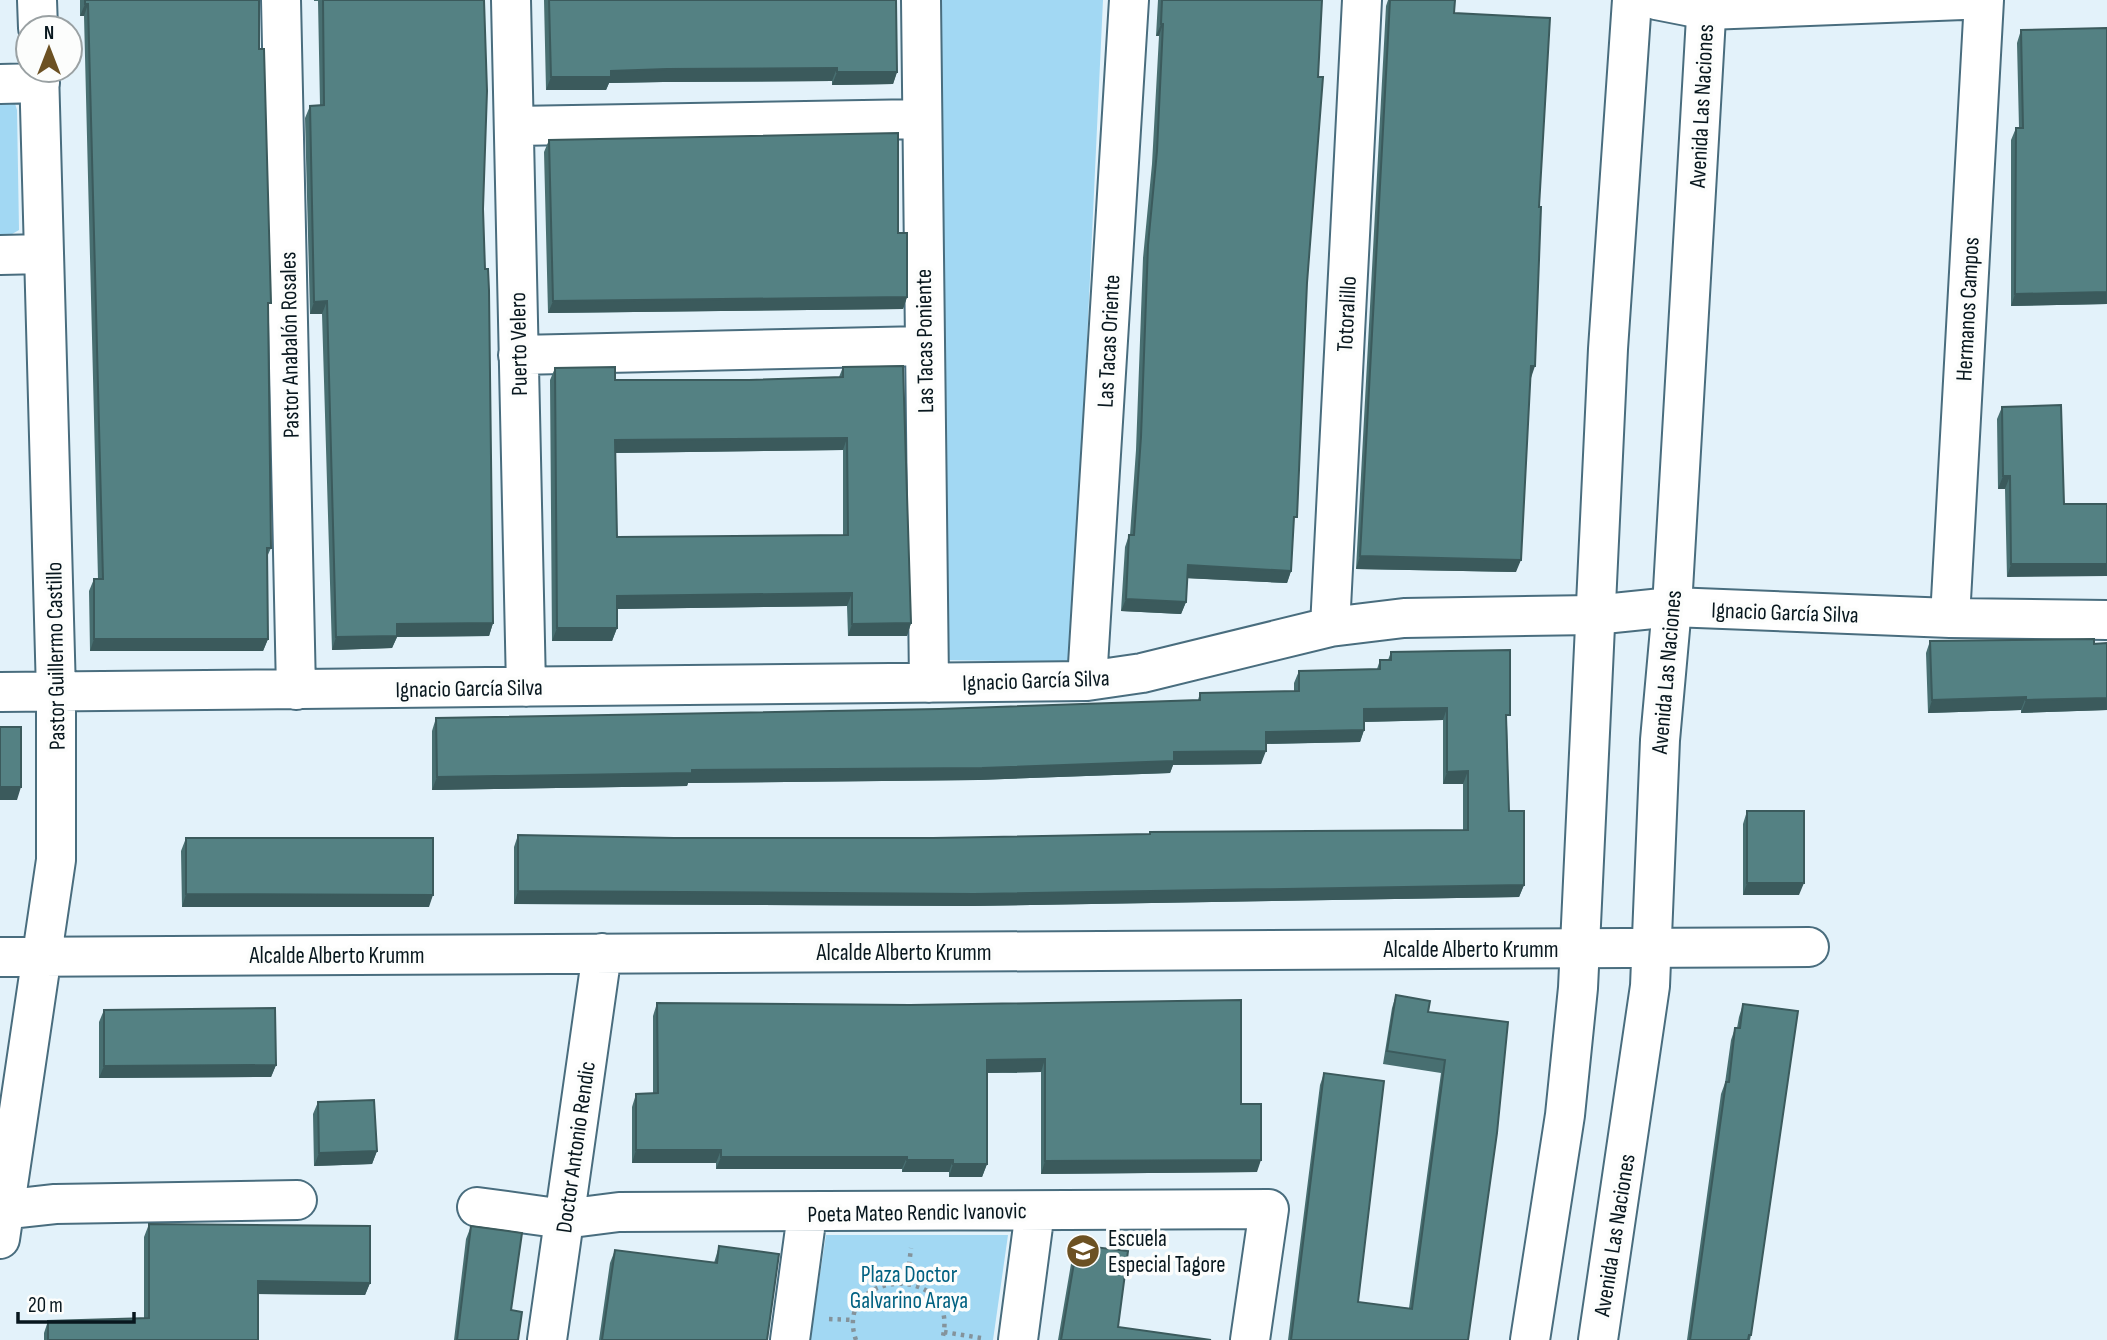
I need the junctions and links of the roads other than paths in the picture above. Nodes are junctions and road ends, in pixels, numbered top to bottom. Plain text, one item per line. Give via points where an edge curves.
1 (281, 0) edge
2 (511, 0) edge
3 (922, 0) edge
4 (1129, 0) edge
5 (1362, 0) edge
6 (1632, 0) edge
7 (1656, 0) edge
8 (1963, 0) edge
9 (1984, 0) edge
10 (1707, 5) edge
11 (39, 84) edge
12 (921, 118) junction
13 (514, 126) junction
14 (44, 254) junction
15 (0, 255) edge
16 (924, 346) junction
17 (519, 355) junction
18 (1672, 607) junction
19 (1594, 615) junction
20 (1950, 618) junction
21 (2107, 620) edge
22 (1330, 627) junction
23 (1087, 681) junction
24 (929, 683) junction
25 (526, 687) junction
26 (296, 690) junction
27 (0, 692) edge
28 (56, 692) junction
29 (1652, 947) junction
30 (1809, 947) dead end
31 (1581, 950) junction
32 (602, 953) junction
33 (0, 957) edge
34 (42, 957) junction
35 (297, 1200) dead end
36 (477, 1207) dead end
37 (1035, 1211) junction
38 (807, 1214) junction
39 (564, 1219) junction
40 (1, 1220) edge
41 (547, 1340) edge
42 (790, 1340) edge
43 (1018, 1340) edge
44 (1250, 1340) edge
45 (1530, 1340) edge
46 (1598, 1340) edge

1 - 26 street, Pastor Anabalón Rosales
2 - 13 street, Puerto Velero
3 - 12 street, Las Tacas Poniente
4 - 23 street, Las Tacas Oriente
5 - 22 street, Totoralillo
6 - 19 street
7 - 10 street
8 - 10 street
9 - 20 street, Hermanos Campos
10 - 18 street, Avenida Las Naciones
11 - 14 street, Pastor Guillermo Castillo
12 - 13 street
12 - 16 street, Las Tacas Poniente
13 - 17 street, Puerto Velero
14 - 15 street
14 - 28 street, Pastor Guillermo Castillo
16 - 17 street
16 - 24 street, Las Tacas Poniente
17 - 25 street, Puerto Velero
18 - 19 street, Ignacio García Silva
18 - 20 street, Ignacio García Silva
18 - 29 street, Avenida Las Naciones via 1660,740
19 - 22 street, Ignacio García Silva via 1404,618
19 - 31 street
20 - 21 street, Ignacio García Silva
22 - 23 street, Ignacio García Silva via 1142,673
23 - 24 street, Ignacio García Silva
24 - 25 street, Ignacio García Silva
25 - 26 street, Ignacio García Silva
26 - 28 street, Ignacio García Silva
27 - 28 street, Ignacio García Silva
28 - 34 street, Pastor Guillermo Castillo via 56,860
29 - 30 street, Alcalde Alberto Krumm
29 - 31 street, Alcalde Alberto Krumm
29 - 46 street, Avenida Las Naciones via 1638,1076
31 - 32 street, Alcalde Alberto Krumm
31 - 45 street via 1564,1115
32 - 34 street, Alcalde Alberto Krumm
32 - 39 street, Doctor Antonio Rendic
33 - 34 street, Alcalde Alberto Krumm
34 - 40 street, Pastor Guillermo Castillo
35 - 40 street via 55,1204
36 - 39 street, Poeta Mateo Rendic Ivanovic
37 - 38 street, Poeta Mateo Rendic Ivanovic
37 - 43 street
37 - 44 street, Poeta Mateo Rendic Ivanovic via 1269,1209
38 - 39 street, Poeta Mateo Rendic Ivanovic via 620,1213
38 - 42 street
39 - 41 street, Doctor Antonio Rendic

